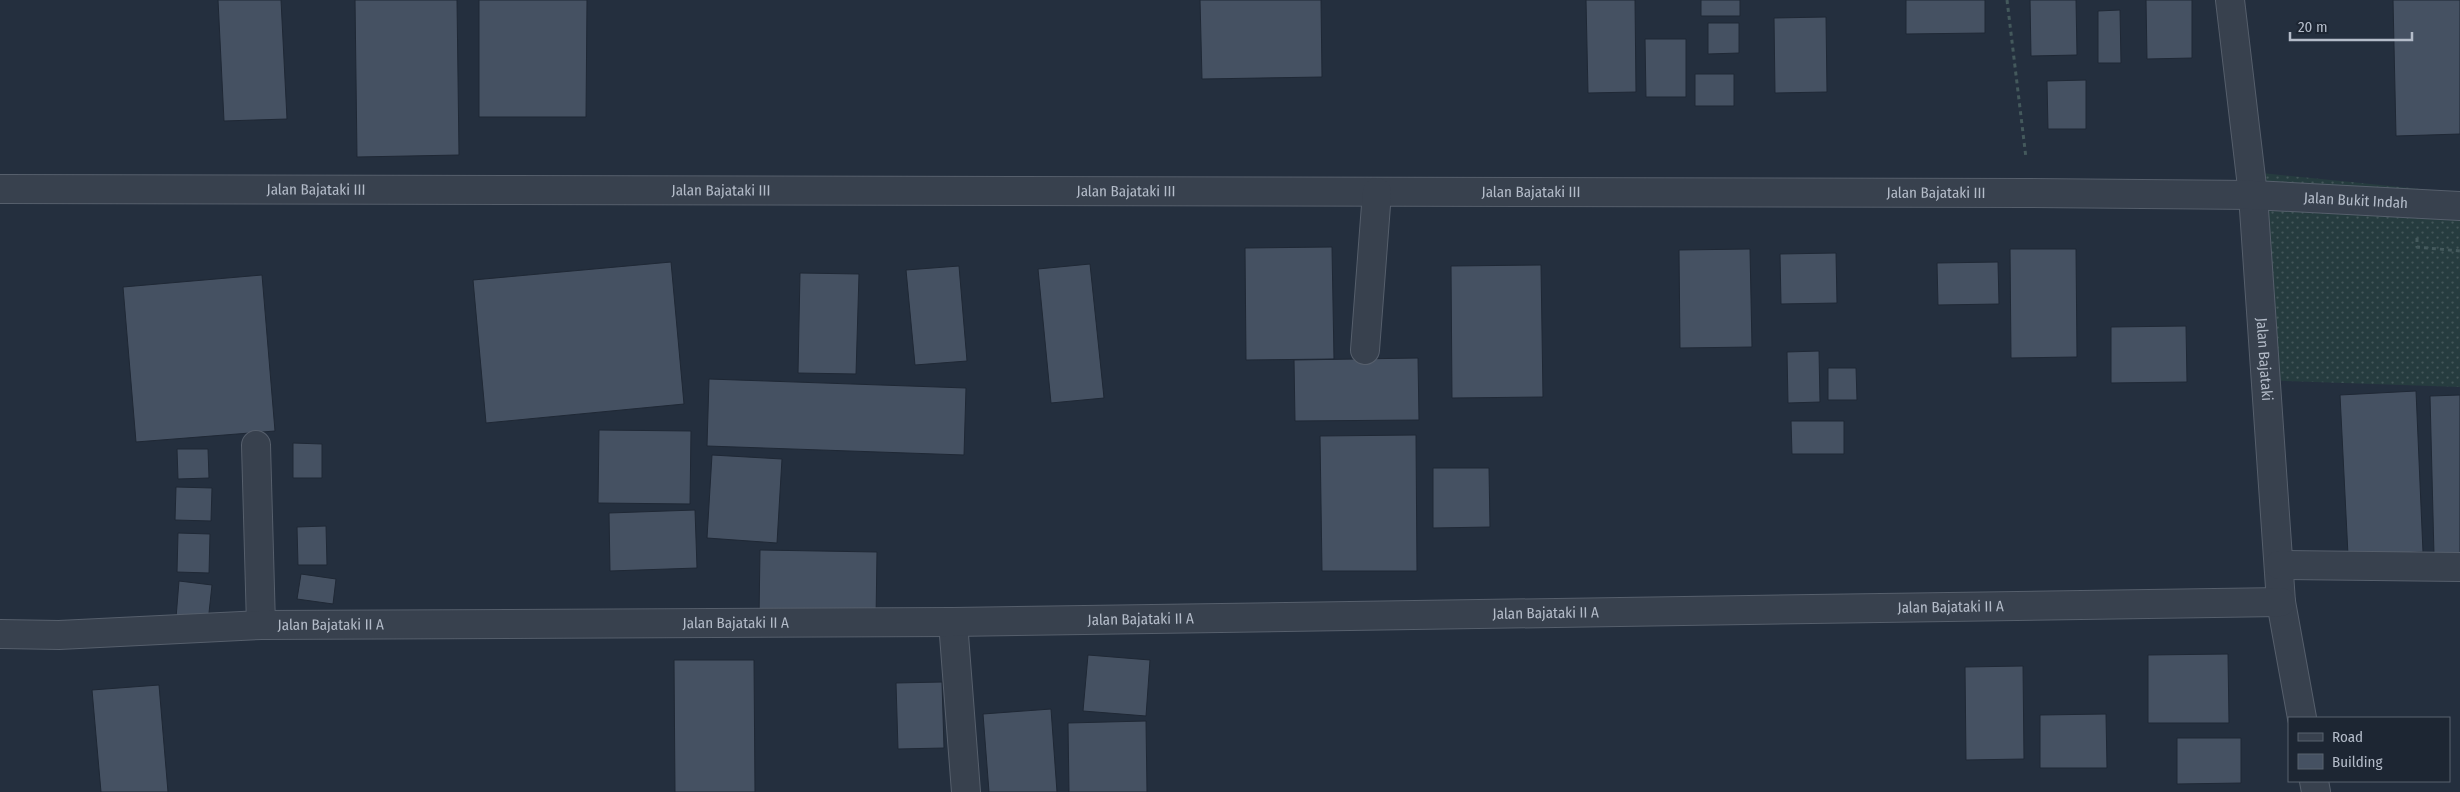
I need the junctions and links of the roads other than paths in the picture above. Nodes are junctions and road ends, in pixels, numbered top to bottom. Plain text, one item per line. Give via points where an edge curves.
1 (2230, 0) edge
2 (0, 189) edge
3 (1377, 192) junction
4 (2253, 195) junction
5 (2460, 206) edge
6 (1365, 350) dead end
7 (256, 445) dead end
8 (2278, 566) junction
9 (2460, 567) edge
10 (2281, 602) junction
11 (953, 622) junction
12 (261, 625) junction
13 (0, 634) edge
14 (2302, 717) edge
15 (966, 792) edge

1 - 4 street, Jalan Bajataki
2 - 3 street, Jalan Bajataki III
3 - 4 street, Jalan Bajataki III
3 - 6 street
4 - 5 street, Jalan Bukit Indah
4 - 8 street, Jalan Bajataki
7 - 12 street
8 - 9 street
8 - 10 street, Jalan Bajataki
10 - 11 street, Jalan Bajataki II A
10 - 14 street, Jalan Bajataki
11 - 12 street, Jalan Bajataki II A
11 - 15 street
12 - 13 street, Jalan Bajataki II A via 59,635

